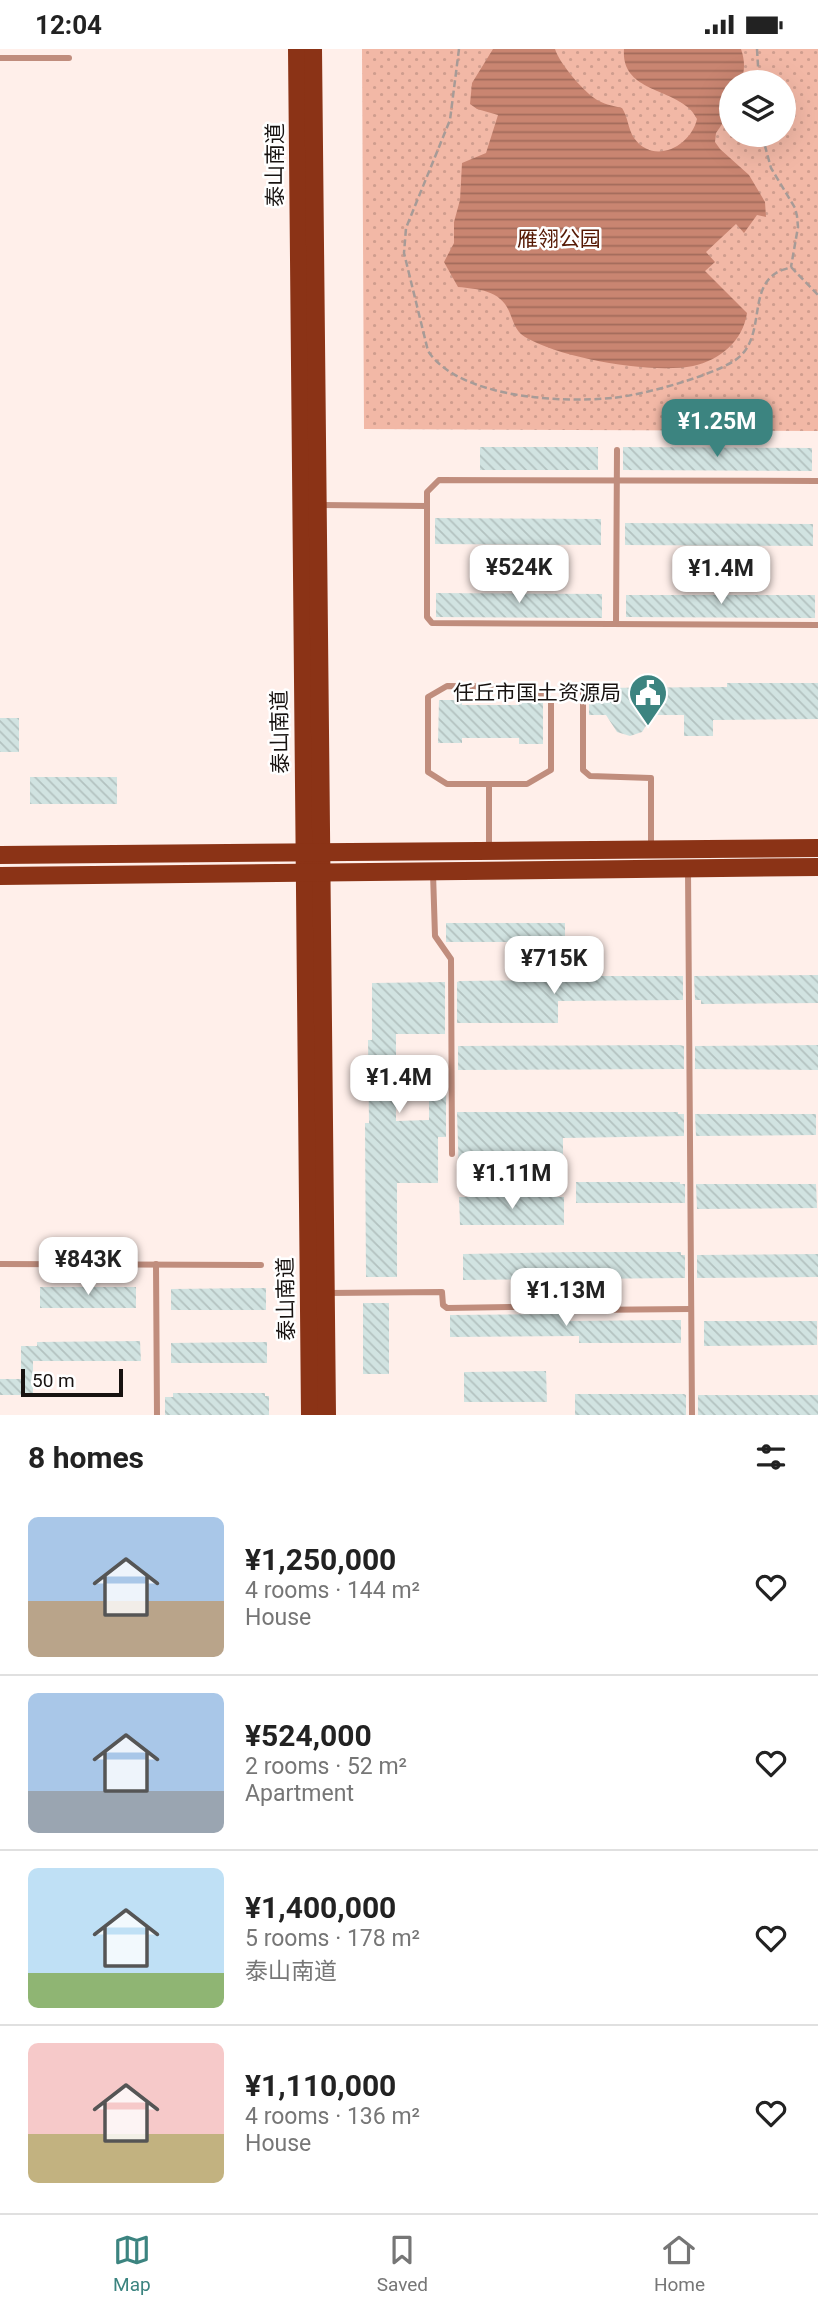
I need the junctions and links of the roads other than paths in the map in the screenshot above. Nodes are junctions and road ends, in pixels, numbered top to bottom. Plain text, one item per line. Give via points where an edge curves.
1 (296, 49) edge
2 (313, 49) edge
3 (0, 58) edge
4 (69, 58) dead end
5 (617, 450) dead end
6 (617, 481) junction
7 (817, 481) edge
8 (317, 505) junction
9 (427, 506) junction
10 (616, 624) junction
11 (818, 625) edge
12 (583, 685) dead end
13 (489, 784) junction
14 (818, 848) edge
15 (651, 849) junction
16 (489, 851) junction
17 (312, 852) junction
18 (0, 855) edge
19 (818, 867) edge
20 (688, 868) junction
21 (433, 871) junction
22 (313, 872) junction
23 (0, 876) edge
24 (452, 1154) dead end
25 (0, 1264) edge
26 (156, 1264) junction
27 (261, 1265) dead end
28 (325, 1293) junction
29 (515, 1307) dead end
30 (691, 1309) junction
31 (582, 1310) dead end
32 (157, 1415) edge
33 (310, 1415) edge
34 (327, 1415) edge
35 (692, 1415) edge

1 - 17 main road, 泰山南道
2 - 8 main road, 泰山南道
3 - 4 lane
5 - 6 lane
6 - 7 lane
6 - 9 lane via 439,480 427,492
6 - 10 lane
8 - 9 lane
8 - 17 main road, 泰山南道
9 - 10 lane via 427,617 432,623
10 - 11 lane
12 - 15 lane via 583,769 590,776 651,778
13 - 13 lane via 447,784 428,772 428,697 447,686 528,687 551,700 551,770 527,784
13 - 16 lane
14 - 15 main road
15 - 16 main road
16 - 17 main road
17 - 18 main road
17 - 22 main road, 泰山南道
19 - 20 main road
20 - 21 main road
20 - 30 lane
21 - 22 main road
21 - 24 lane via 435,936 451,959
22 - 23 main road
22 - 28 main road, 泰山南道
22 - 33 main road, 泰山南道
25 - 26 lane
26 - 27 lane
26 - 32 lane
28 - 29 lane via 442,1292 447,1308
28 - 34 main road, 泰山南道
30 - 31 lane
30 - 35 lane

